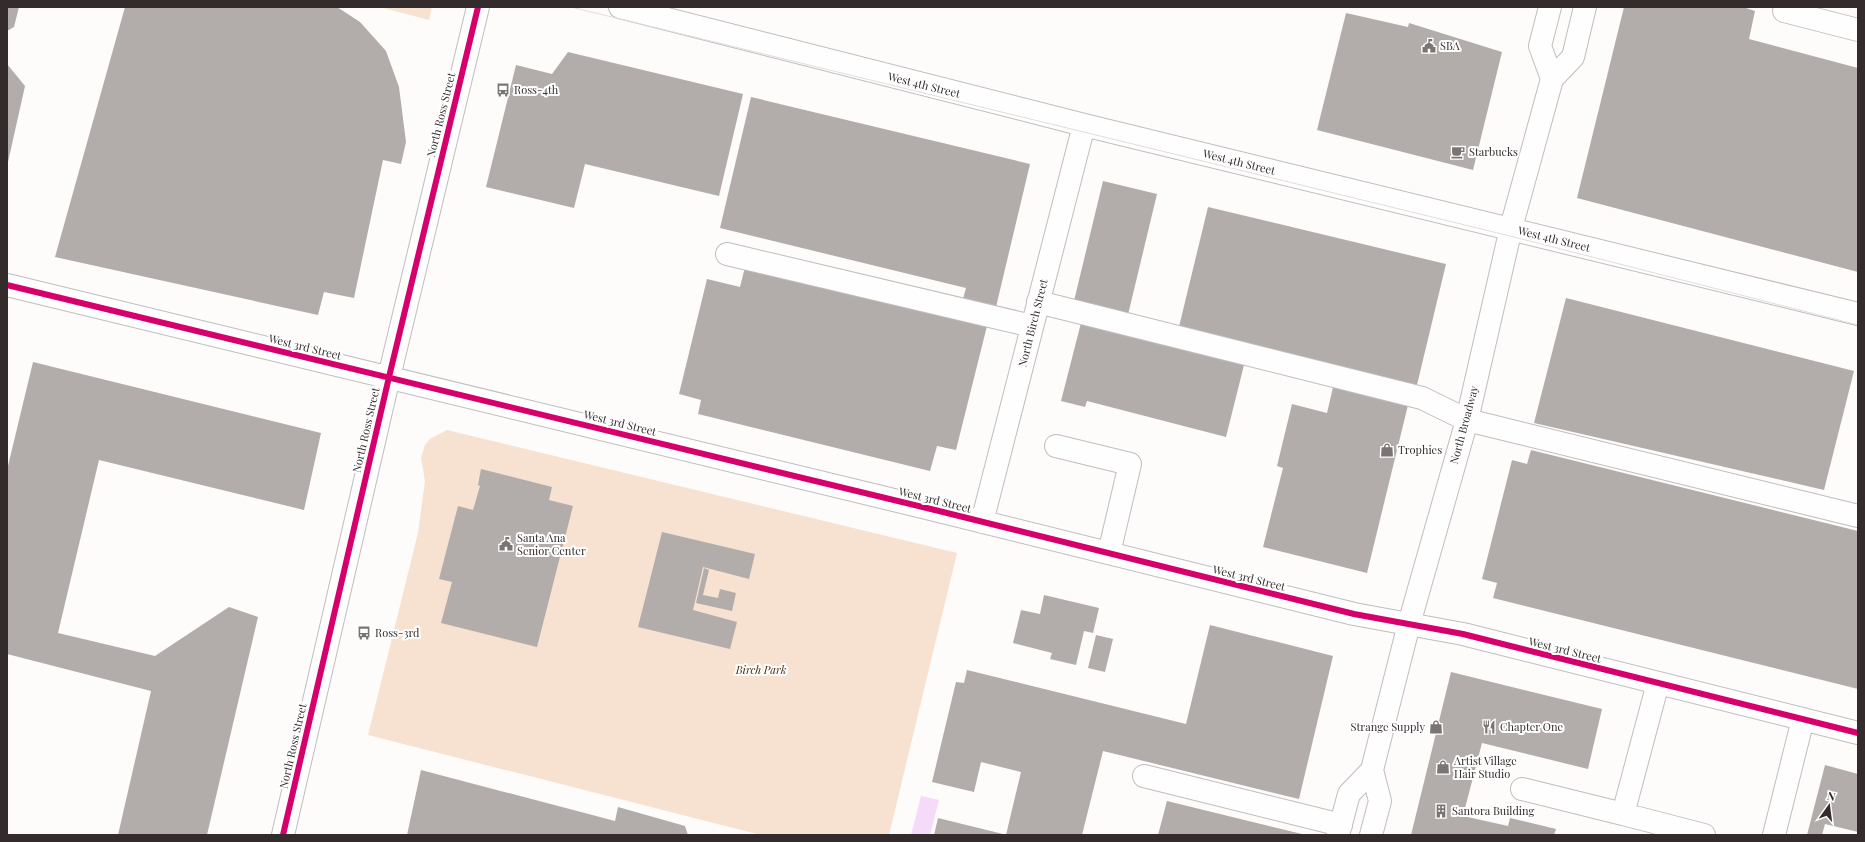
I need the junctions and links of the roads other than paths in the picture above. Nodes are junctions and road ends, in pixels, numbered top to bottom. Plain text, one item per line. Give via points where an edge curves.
1 (478, 7) edge
2 (620, 7) edge
3 (1550, 7) edge
4 (1585, 7) edge
5 (1785, 7) edge
6 (1858, 30) edge
7 (1552, 79) junction
8 (1084, 125) junction
9 (1511, 228) junction
10 (727, 254) dead end
11 (7, 285) edge
12 (1038, 302) junction
13 (1858, 314) edge
14 (1032, 326) junction
15 (389, 377) junction
16 (1466, 420) junction
17 (1056, 446) dead end
18 (1857, 513) edge
19 (982, 522) junction
20 (1109, 553) junction
21 (1409, 624) junction
22 (1658, 683) junction
23 (1803, 719) junction
24 (1858, 733) edge
25 (1372, 770) junction
26 (1144, 776) dead end
27 (1522, 789) dead end
28 (1623, 814) junction
29 (1339, 830) edge
30 (1701, 834) edge
31 (282, 835) edge
32 (1372, 835) edge
33 (1774, 835) edge

1 - 15 street, North Ross Street
2 - 8 street, West 4th Street
3 - 7 street via 1540,46
4 - 7 street, North Broadway via 1573,58
5 - 6 street via 1784,11
7 - 9 street, North Broadway
8 - 9 street, West 4th Street
8 - 12 street, North Birch Street
9 - 13 street, West 4th Street
9 - 16 street, North Broadway
10 - 14 street
11 - 15 street, West 3rd Street
12 - 14 street, North Birch Street
12 - 16 street via 1422,398
14 - 19 street, North Birch Street
15 - 19 street, West 3rd Street
15 - 31 street, North Ross Street
16 - 18 street
16 - 21 street, North Broadway
17 - 20 street via 1130,464
19 - 20 street, West 3rd Street
20 - 21 street, West 3rd Street via 1354,614
21 - 22 street, West 3rd Street via 1463,634
21 - 25 street, North Broadway
22 - 23 street, West 3rd Street
22 - 28 street
23 - 24 street, West 3rd Street
23 - 33 street
25 - 29 street via 1348,794
25 - 32 street, North Broadway via 1380,801
26 - 29 street
27 - 28 street
28 - 30 street

